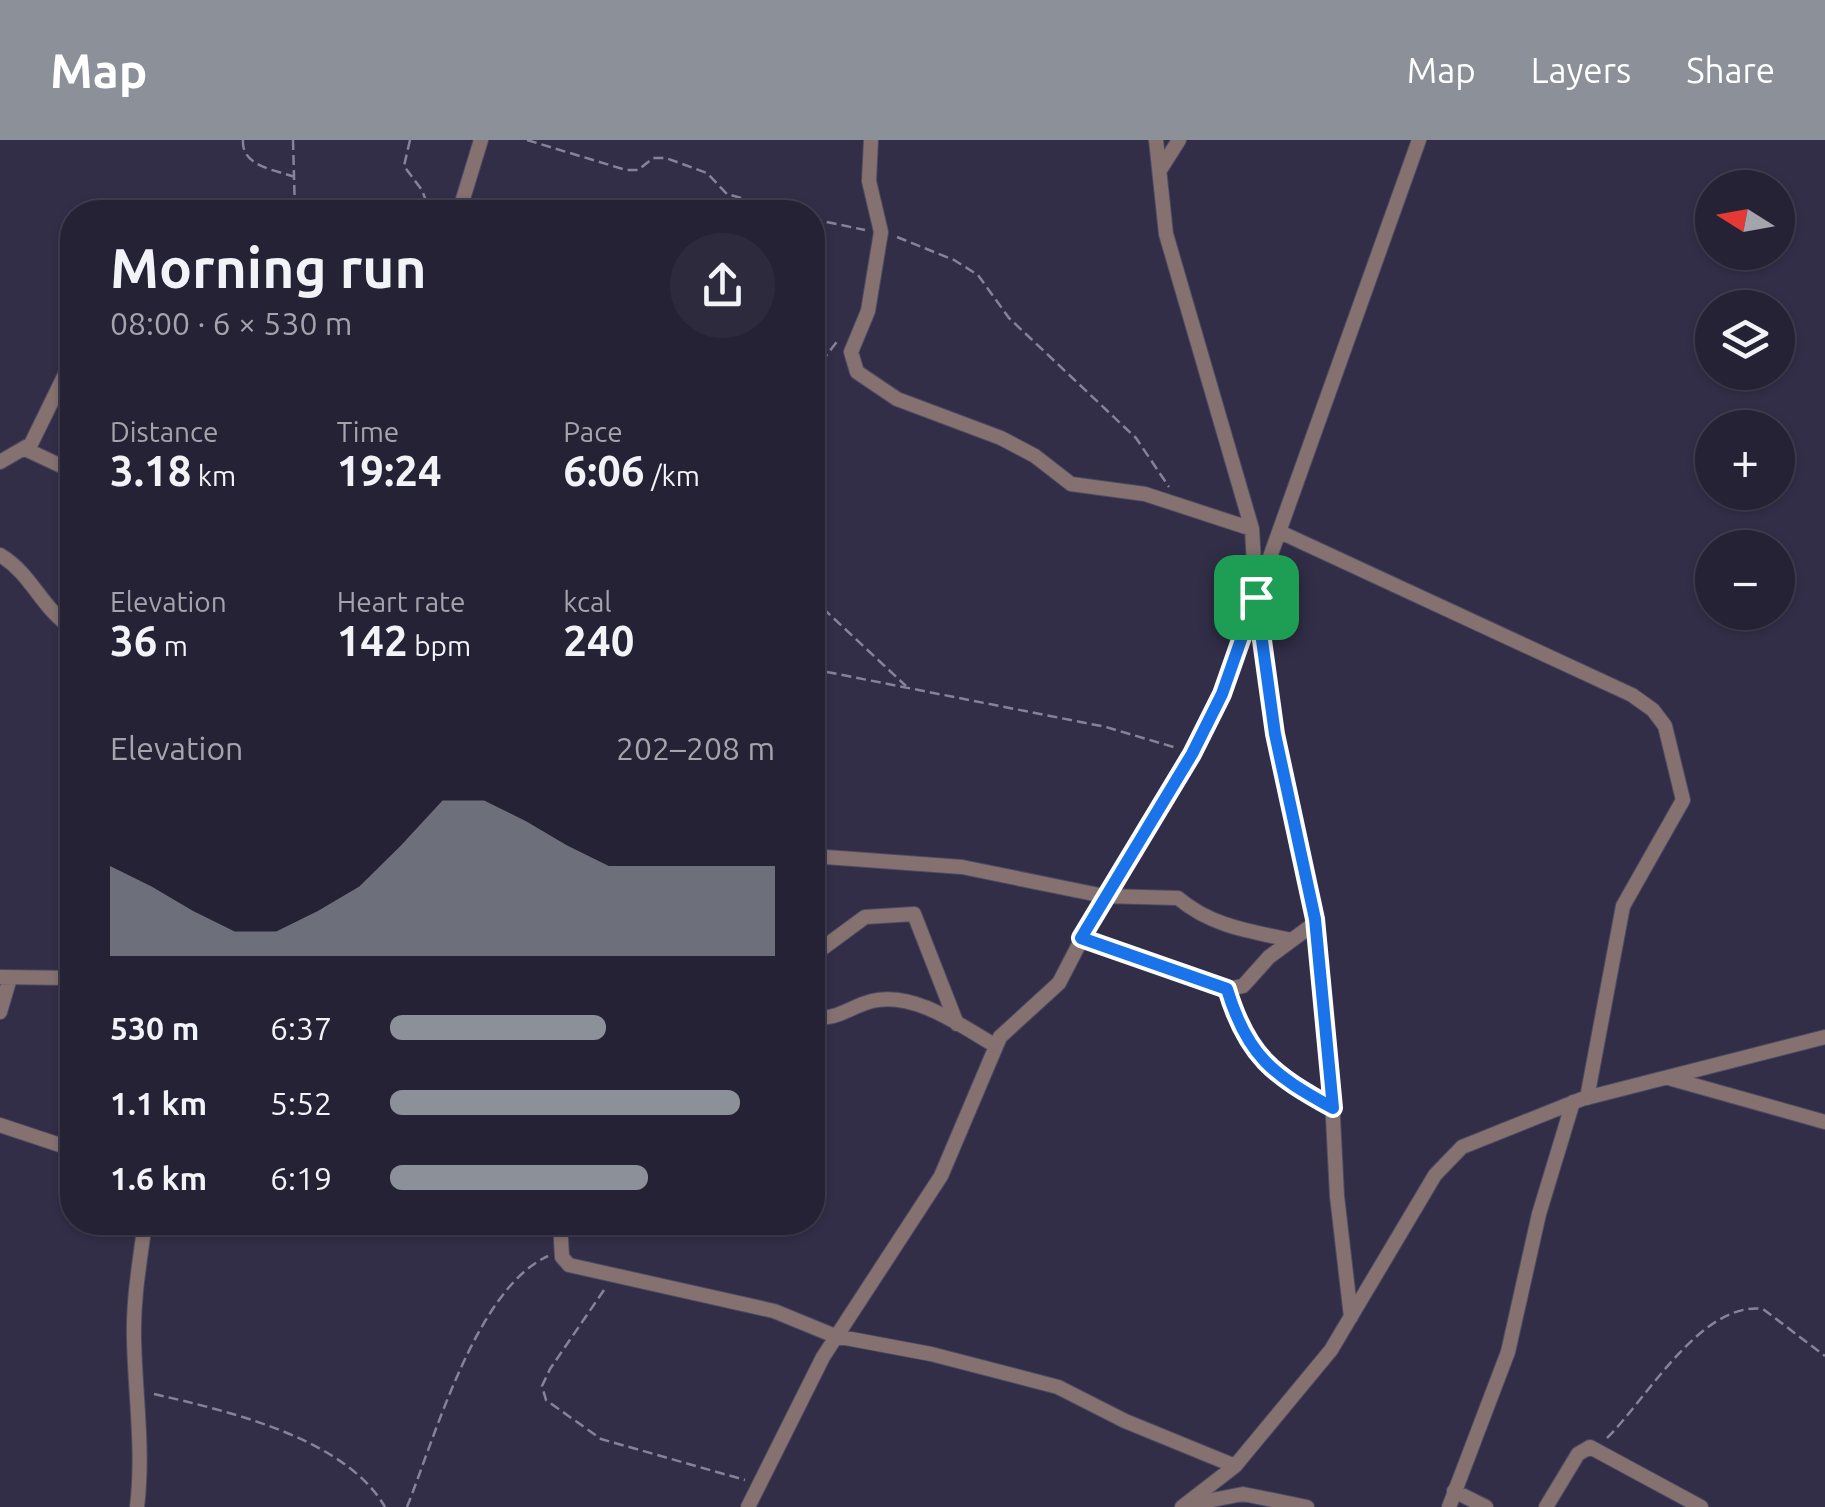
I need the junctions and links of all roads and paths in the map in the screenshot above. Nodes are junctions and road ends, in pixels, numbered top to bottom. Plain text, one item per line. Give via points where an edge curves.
1 (243, 140) edge
2 (293, 140) edge
3 (410, 140) edge
4 (481, 140) edge
5 (526, 140) edge
6 (870, 140) edge
7 (1156, 140) edge
8 (1178, 140) edge
9 (1418, 140) edge
10 (1159, 171) junction
11 (296, 178) junction
12 (295, 200) edge
13 (426, 200) edge
14 (463, 200) edge
15 (749, 200) edge
16 (825, 221) edge
17 (881, 232) junction
18 (60, 383) edge
19 (25, 449) junction
20 (0, 462) edge
21 (60, 465) edge
22 (1182, 506) junction
23 (1252, 530) junction
24 (1280, 532) junction
25 (0, 555) edge
26 (1256, 597) junction
27 (825, 610) edge
28 (60, 619) edge
29 (825, 672) edge
30 (907, 688) junction
31 (1192, 754) junction
32 (825, 857) edge
33 (1104, 896) junction
34 (1315, 923) junction
35 (1081, 938) junction
36 (1291, 940) junction
37 (825, 946) edge
38 (60, 977) edge
39 (5, 978) edge
40 (1227, 989) junction
41 (0, 1012) edge
42 (825, 1019) edge
43 (957, 1024) junction
44 (1825, 1037) edge
45 (996, 1046) junction
46 (1670, 1078) junction
47 (1580, 1100) junction
48 (1333, 1108) junction
49 (1825, 1122) edge
50 (0, 1125) edge
51 (60, 1145) edge
52 (144, 1235) edge
53 (560, 1235) edge
54 (560, 1250) junction
55 (613, 1276) junction
56 (1352, 1317) junction
57 (835, 1336) junction
58 (1825, 1356) edge
59 (138, 1390) junction
60 (1596, 1448) junction
61 (1235, 1466) junction
62 (760, 1483) junction
63 (1454, 1491) junction
64 (1184, 1506) edge
65 (137, 1507) edge
66 (385, 1507) edge
67 (407, 1507) edge
68 (748, 1507) edge
69 (1307, 1507) edge
70 (1449, 1507) edge
71 (1486, 1507) edge
72 (1546, 1507) edge
73 (1701, 1507) edge

1 - 11 path via 250,160
2 - 11 path
3 - 13 path via 404,166
4 - 14 street
5 - 15 path via 626,170 666,158 707,173 728,194
6 - 17 street via 869,182
7 - 10 street
8 - 10 street
9 - 24 street
10 - 23 street via 1166,234
11 - 12 path
16 - 17 path
17 - 22 path via 978,275 1009,318 1136,438
17 - 22 street via 870,301 851,352 857,372 897,400 1001,438 1071,484
18 - 19 street
19 - 20 street
19 - 21 street
22 - 23 street
23 - 26 street
24 - 26 street
24 - 47 street via 1632,695 1661,718 1680,776 1682,806 1624,906
25 - 28 street via 27,574
26 - 31 street via 1222,694
26 - 34 street via 1275,734
27 - 30 path
29 - 30 path
30 - 31 path via 1106,726
31 - 33 street
32 - 33 street via 962,867
33 - 35 street
33 - 36 street via 1178,898 1200,916
34 - 36 street
34 - 48 street
35 - 40 street
35 - 45 street via 1048,996 1007,1027
36 - 40 street via 1243,986
37 - 43 street via 865,917 914,914
38 - 39 street
39 - 41 street
40 - 48 path via 1242,1038 1258,1057
42 - 43 street via 890,1000
43 - 45 street
44 - 46 street
45 - 57 street via 941,1176
46 - 47 street
46 - 49 street
47 - 56 street via 1489,1135 1446,1161
47 - 63 street via 1539,1214 1508,1352
48 - 56 street
50 - 51 street
52 - 59 street via 136,1278
53 - 54 street
54 - 55 street via 568,1265
54 - 67 path via 530,1264 496,1306
55 - 57 street via 774,1311
55 - 62 path via 550,1369 542,1386 546,1400 601,1439
56 - 61 street
57 - 61 street via 1058,1386
57 - 62 street
58 - 60 path via 1763,1309 1733,1313 1693,1338
59 - 65 street
59 - 66 path via 278,1429 345,1461
60 - 72 street via 1581,1450
60 - 73 street
61 - 64 street
62 - 68 street
63 - 70 street
63 - 71 street
64 - 69 street via 1243,1494

